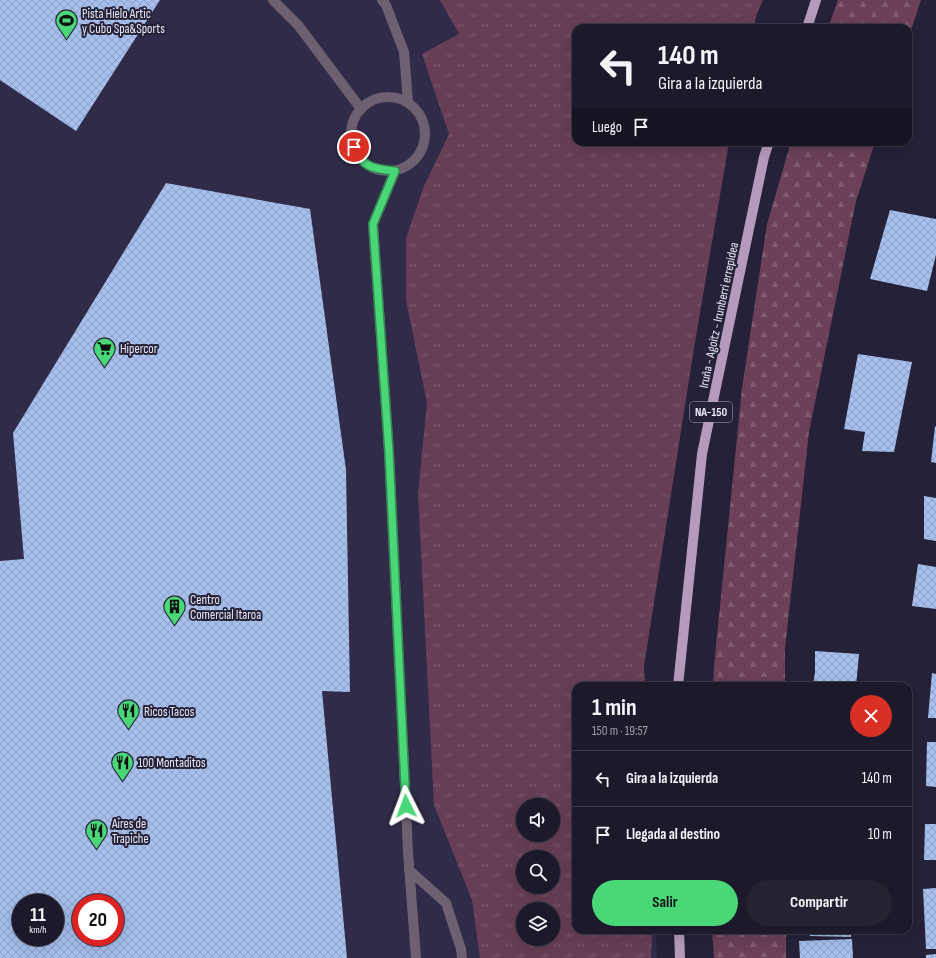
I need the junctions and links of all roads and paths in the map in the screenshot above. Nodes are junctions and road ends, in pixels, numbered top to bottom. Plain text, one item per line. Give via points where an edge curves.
1 (273, 0) edge
2 (382, 0) edge
3 (816, 0) edge
4 (808, 24) edge
5 (408, 102) junction
6 (361, 109) junction
7 (768, 146) edge
8 (395, 171) junction
9 (678, 682) edge
10 (409, 870) junction
11 (678, 934) edge
12 (416, 958) edge
13 (462, 958) edge
14 (680, 958) edge

1 - 6 lane via 298,25
2 - 5 lane via 404,52
3 - 4 main road
5 - 6 lane via 388,96 368,101
5 - 8 lane via 421,114 426,131 423,149 412,163
6 - 8 lane via 354,117 350,137 358,156 374,169
7 - 9 main road, Iruña - Agoitz - Irunberri errepidea / NA-150 via 702,454
8 - 10 lane via 373,224 389,452
10 - 12 lane
10 - 13 lane via 446,903
11 - 14 main road

